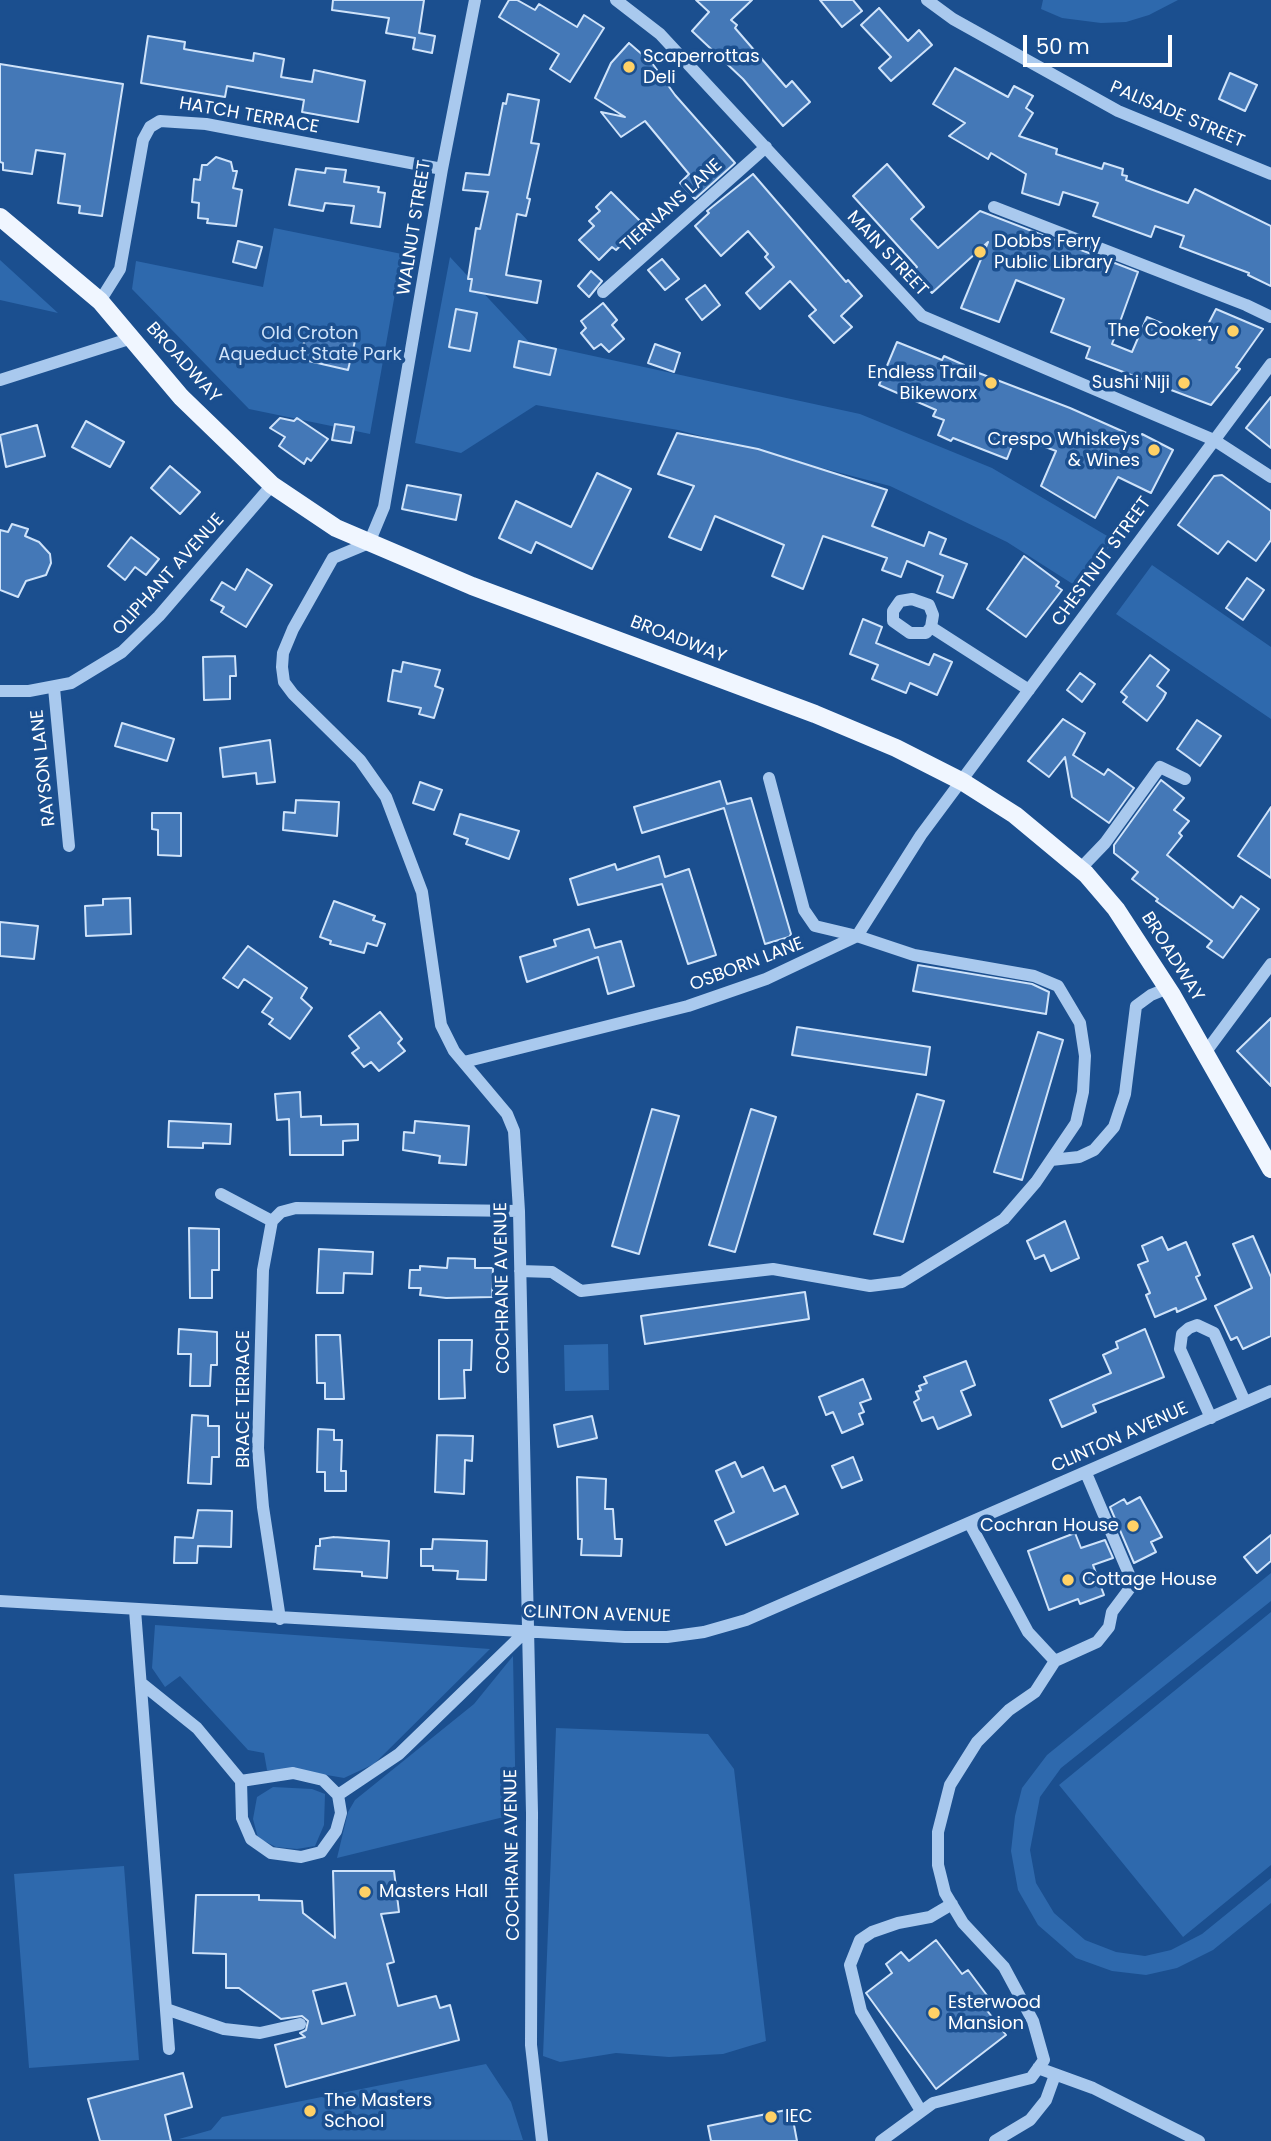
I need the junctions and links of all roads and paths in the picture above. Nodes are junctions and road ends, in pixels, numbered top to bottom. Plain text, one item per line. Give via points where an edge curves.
1 (475, 0) edge
2 (616, 0) edge
3 (927, 0) edge
4 (766, 147) junction
5 (442, 169) junction
6 (1271, 174) edge
7 (994, 207) dead end
8 (0, 217) edge
9 (603, 292) dead end
10 (100, 301) junction
11 (1271, 317) edge
12 (132, 338) junction
13 (1271, 364) edge
14 (0, 380) edge
15 (1214, 440) junction
16 (1271, 477) edge
17 (272, 485) junction
18 (369, 543) junction
19 (932, 627) dead end
20 (54, 688) junction
21 (1029, 690) junction
22 (0, 691) edge
23 (769, 778) dead end
24 (1185, 779) dead end
25 (963, 782) junction
26 (69, 846) dead end
27 (1080, 869) junction
28 (857, 936) junction
29 (1271, 964) edge
30 (1168, 989) junction
31 (1205, 1053) junction
32 (464, 1062) junction
33 (1051, 1160) junction
34 (1271, 1169) edge
35 (221, 1194) dead end
36 (519, 1211) junction
37 (272, 1221) junction
38 (520, 1272) junction
39 (1271, 1391) edge
40 (1245, 1402) junction
41 (1210, 1418) junction
42 (1086, 1473) junction
43 (970, 1524) junction
44 (0, 1601) edge
45 (135, 1609) junction
46 (280, 1619) junction
47 (526, 1631) junction
48 (1055, 1661) junction
49 (141, 1683) junction
50 (241, 1781) junction
51 (338, 1795) junction
52 (952, 1904) junction
53 (166, 2009) junction
54 (300, 2024) dead end
55 (169, 2049) dead end
56 (1038, 2068) junction
57 (1055, 2075) junction
58 (921, 2111) junction
59 (543, 2140) edge
60 (881, 2141) edge
61 (995, 2141) edge
62 (1199, 2141) edge

1 - 5 street, WALNUT STREET
2 - 4 street, MAIN STREET via 660,34
3 - 6 street, PALISADE STREET via 937,10 1096,100
4 - 9 street, TIERNANS LANE
4 - 15 street, MAIN STREET via 922,316
5 - 10 street, HATCH TERRACE via 206,124 160,121 143,140 120,269
5 - 18 street, WALNUT STREET via 384,508
7 - 11 street
8 - 10 main road, BROADWAY
10 - 12 main road, BROADWAY
12 - 14 street
12 - 17 main road, BROADWAY via 181,397
13 - 15 street, CHESTNUT STREET
15 - 16 street, MAIN STREET
15 - 21 street, CHESTNUT STREET
17 - 18 main road, BROADWAY via 336,528
17 - 20 street, OLIPHANT AVENUE via 122,652 96,670
18 - 25 main road, BROADWAY via 816,714
18 - 32 street, COCHRANE AVENUE via 333,558 283,653 284,682 360,760 386,797 422,892 441,1025
19 - 21 street
20 - 22 street, OLIPHANT AVENUE
20 - 26 street, RAYSON LANE
21 - 25 street, CHESTNUT STREET
23 - 28 street via 804,910 815,926
24 - 27 street via 1160,767 1105,843
25 - 27 main road, BROADWAY via 1014,815
25 - 28 street via 921,835
27 - 30 main road, BROADWAY via 1116,908
28 - 32 street, OSBORN LANE via 766,979 685,1007
28 - 33 street via 914,955 1034,976 1058,986 1080,1023 1085,1056 1076,1123
29 - 31 street
30 - 31 main road, BROADWAY
30 - 33 street via 1136,1006 1125,1094 1114,1127 1094,1150
31 - 34 main road, BROADWAY
32 - 36 street, COCHRANE AVENUE via 507,1114 514,1131
33 - 38 street via 1004,1219 901,1282 870,1286 773,1269 581,1291 552,1272
35 - 37 street
36 - 37 street via 296,1208 281,1212
36 - 38 street, COCHRANE AVENUE
37 - 46 street, BRACE TERRACE via 264,1270 258,1448
38 - 47 street, COCHRANE AVENUE
39 - 40 street, CLINTON AVENUE
40 - 41 street, CLINTON AVENUE
40 - 41 street via 1214,1333 1197,1325 1189,1328 1182,1334 1180,1349
41 - 42 street, CLINTON AVENUE
42 - 43 street, CLINTON AVENUE
42 - 48 street via 1131,1579 1130,1588 1097,1642
43 - 47 street, CLINTON AVENUE via 746,1620 704,1632 625,1637
43 - 48 street via 1028,1632
44 - 45 street, CLINTON AVENUE
45 - 46 street, CLINTON AVENUE
45 - 49 street
46 - 47 street, CLINTON AVENUE
47 - 51 street via 399,1754
47 - 59 street, COCHRANE AVENUE via 531,2045
48 - 52 street via 1035,1692 977,1742 950,1785 938,1832 938,1854 945,1893
49 - 50 street via 197,1728
49 - 53 street
50 - 51 street via 293,1773 323,1780
50 - 51 street via 242,1818 251,1839 271,1853 300,1857 321,1852 336,1831 341,1813
52 - 56 street via 963,1923 1004,1966 1033,2021 1044,2060
52 - 58 street via 930,1917 872,1932 860,1940 850,1965 861,2011
53 - 54 street via 224,2029 260,2033
53 - 55 street
56 - 57 street
56 - 58 street via 1031,2078 933,2103
57 - 61 street via 1046,2100 1030,2120
57 - 62 street via 1093,2088
58 - 60 street

